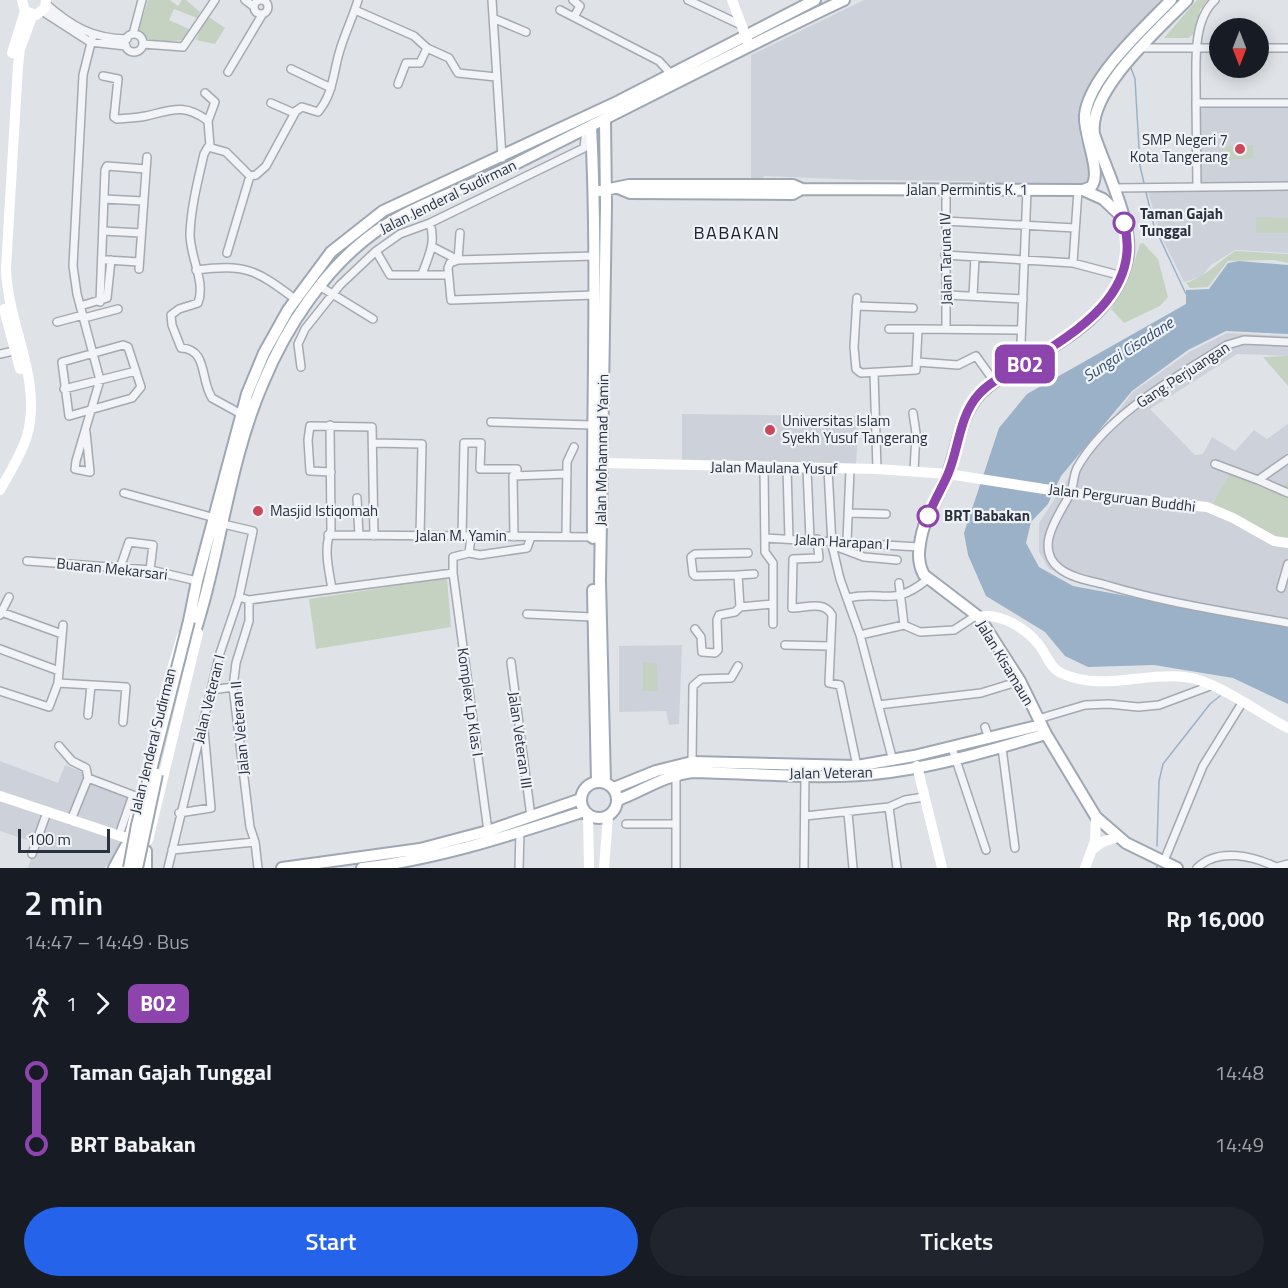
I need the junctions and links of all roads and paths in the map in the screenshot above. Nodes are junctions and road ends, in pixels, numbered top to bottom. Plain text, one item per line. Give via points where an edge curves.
1 (22, 0) edge
2 (142, 0) edge
3 (215, 0) edge
4 (245, 0) edge
5 (274, 0) edge
6 (358, 0) edge
7 (492, 0) edge
8 (573, 0) edge
9 (688, 0) edge
10 (732, 0) edge
11 (815, 0) edge
12 (844, 0) edge
13 (1171, 0) edge
14 (1187, 0) edge
15 (1215, 0) edge
16 (256, 2) edge
17 (268, 7) junction
18 (38, 8) edge
19 (355, 10) junction
20 (560, 10) dead end
21 (262, 15) junction
22 (574, 17) junction
23 (495, 19) junction
24 (742, 30) junction
25 (526, 32) dead end
26 (92, 39) junction
27 (129, 40) junction
28 (142, 42) junction
29 (749, 46) junction
30 (426, 48) junction
31 (1141, 48) junction
32 (1198, 48) junction
33 (1209, 48) edge
34 (1269, 48) edge
35 (1288, 48) edge
36 (291, 69) dead end
37 (228, 72) dead end
38 (670, 74) junction
39 (103, 76) dead end
40 (496, 77) junction
41 (398, 84) dead end
42 (331, 88) junction
43 (205, 93) dead end
44 (271, 103) dead end
45 (1196, 103) junction
46 (1288, 103) edge
47 (294, 113) junction
48 (605, 118) junction
49 (208, 121) junction
50 (588, 128) junction
51 (606, 143) junction
52 (210, 146) junction
53 (592, 147) junction
54 (147, 157) dead end
55 (502, 158) junction
56 (513, 165) junction
57 (146, 169) junction
58 (250, 176) junction
59 (519, 178) junction
60 (472, 184) junction
61 (1288, 186) edge
62 (1197, 188) junction
63 (606, 189) junction
64 (946, 189) junction
65 (1113, 189) junction
66 (1027, 190) junction
67 (1081, 190) junction
68 (593, 196) junction
69 (479, 198) junction
70 (104, 199) junction
71 (143, 201) junction
72 (1123, 218) junction
73 (945, 221) junction
74 (430, 223) junction
75 (1027, 226) junction
76 (1075, 228) junction
77 (103, 231) junction
78 (141, 233) junction
79 (374, 233) junction
80 (460, 233) dead end
81 (384, 245) junction
82 (433, 247) junction
83 (376, 251) junction
84 (227, 253) dead end
85 (945, 255) junction
86 (594, 256) junction
87 (0, 257) edge
88 (975, 257) junction
89 (101, 260) junction
90 (111, 260) junction
91 (458, 260) junction
92 (1025, 260) junction
93 (1073, 263) junction
94 (196, 270) junction
95 (422, 274) junction
96 (448, 275) junction
97 (1122, 276) junction
98 (321, 287) junction
99 (0, 288) edge
100 (333, 294) junction
101 (595, 295) junction
102 (948, 295) junction
103 (973, 296) junction
104 (295, 299) junction
105 (1023, 299) junction
106 (100, 302) junction
107 (80, 306) junction
108 (913, 308) dead end
109 (118, 309) dead end
110 (83, 317) junction
111 (373, 319) dead end
112 (295, 321) junction
113 (57, 322) dead end
114 (305, 329) junction
115 (889, 329) dead end
116 (918, 329) junction
117 (946, 329) junction
118 (1021, 330) junction
119 (1288, 342) edge
120 (19, 349) junction
121 (93, 352) junction
122 (0, 354) edge
123 (918, 362) junction
124 (1025, 364) junction
125 (301, 367) dead end
126 (136, 371) junction
127 (874, 373) junction
128 (100, 380) junction
129 (994, 381) junction
130 (64, 389) junction
131 (93, 409) junction
132 (913, 413) dead end
133 (241, 414) junction
134 (491, 422) dead end
135 (330, 425) junction
136 (592, 425) junction
137 (86, 432) junction
138 (374, 443) junction
139 (574, 447) dead end
140 (1288, 459) edge
141 (601, 463) junction
142 (1215, 464) dead end
143 (764, 468) junction
144 (787, 468) junction
145 (807, 469) junction
146 (828, 469) junction
147 (877, 469) junction
148 (850, 470) junction
149 (914, 471) junction
150 (331, 472) junction
151 (567, 474) junction
152 (948, 474) junction
153 (0, 475) edge
154 (517, 475) junction
155 (1258, 480) junction
156 (0, 490) edge
157 (1065, 492) junction
158 (124, 493) dead end
159 (1288, 493) edge
160 (357, 498) dead end
161 (848, 513) junction
162 (886, 514) dead end
163 (219, 521) junction
164 (328, 535) junction
165 (359, 536) junction
166 (374, 536) junction
167 (420, 536) junction
168 (566, 536) junction
169 (462, 537) junction
170 (471, 537) junction
171 (514, 537) junction
172 (531, 537) junction
173 (593, 537) junction
174 (765, 538) junction
175 (789, 539) junction
176 (814, 539) junction
177 (847, 541) junction
178 (832, 542) junction
179 (1288, 543) edge
180 (919, 547) junction
181 (469, 553) junction
182 (748, 553) dead end
183 (897, 560) dead end
184 (27, 561) dead end
185 (1288, 564) edge
186 (120, 568) junction
187 (150, 570) junction
188 (453, 572) junction
189 (754, 574) dead end
190 (738, 575) junction
191 (928, 579) junction
192 (197, 581) junction
193 (899, 583) dead end
194 (1281, 588) dead end
195 (332, 589) junction
196 (900, 596) junction
197 (9, 597) dead end
198 (239, 597) junction
199 (847, 598) junction
200 (249, 600) junction
201 (773, 604) junction
202 (740, 607) junction
203 (1, 613) edge
204 (527, 614) dead end
205 (592, 616) junction
206 (978, 616) junction
207 (194, 619) junction
208 (1288, 623) edge
209 (773, 624) dead end
210 (63, 625) dead end
211 (904, 625) junction
212 (695, 629) dead end
213 (62, 634) junction
214 (860, 635) junction
215 (785, 645) dead end
216 (829, 646) junction
217 (0, 650) edge
218 (511, 662) dead end
219 (738, 666) dead end
220 (59, 671) junction
221 (1020, 681) junction
222 (58, 683) junction
223 (91, 685) junction
224 (1210, 686) junction
225 (233, 687) junction
226 (212, 690) junction
227 (0, 691) edge
228 (1242, 703) junction
229 (878, 705) junction
230 (88, 715) dead end
231 (123, 722) dead end
232 (204, 725) junction
233 (1042, 726) junction
234 (985, 727) dead end
235 (1288, 728) edge
236 (989, 739) junction
237 (59, 746) dead end
238 (1002, 748) junction
239 (954, 753) junction
240 (893, 761) junction
241 (692, 762) junction
242 (857, 766) junction
243 (917, 766) junction
244 (740, 768) junction
245 (676, 774) junction
246 (805, 774) junction
247 (88, 778) junction
248 (605, 784) junction
249 (0, 796) edge
250 (136, 796) junction
251 (924, 797) junction
252 (581, 799) junction
253 (618, 800) junction
254 (889, 807) junction
255 (47, 812) junction
256 (587, 812) junction
257 (179, 813) junction
258 (848, 813) junction
259 (608, 816) junction
260 (805, 816) junction
261 (531, 817) junction
262 (1096, 817) junction
263 (71, 820) junction
264 (626, 824) dead end
265 (675, 824) junction
266 (488, 831) junction
267 (520, 832) junction
268 (1118, 837) junction
269 (124, 840) junction
270 (255, 842) junction
271 (146, 847) junction
272 (1015, 848) dead end
273 (1093, 849) junction
274 (172, 850) junction
275 (986, 850) dead end
276 (32, 854) dead end
277 (1164, 861) junction
278 (383, 863) edge
279 (1288, 864) edge
280 (114, 868) edge
281 (122, 868) edge
282 (129, 868) edge
283 (136, 868) edge
284 (144, 868) edge
285 (168, 868) edge
286 (258, 868) edge
287 (283, 868) edge
288 (362, 868) edge
289 (519, 868) edge
290 (589, 868) edge
291 (604, 868) edge
292 (676, 868) edge
293 (804, 868) edge
294 (853, 868) edge
295 (897, 868) edge
296 (942, 868) edge
297 (1085, 868) edge
298 (1177, 868) edge
299 (1197, 868) edge
300 (1277, 868) edge

1 - 18 main road
2 - 27 street
3 - 28 street via 187,43
4 - 16 street
5 - 17 street
6 - 19 street
7 - 23 street
8 - 22 street via 580,6
9 - 24 street
10 - 24 main road
11 - 24 main road, Jalan Jenderal Sudirman
12 - 29 main road, Jalan Jenderal Sudirman
13 - 67 main road via 1119,58 1089,99 1085,128 1096,176 1091,187
14 - 31 main road
15 - 32 street via 1206,10
16 - 17 street via 264,1
16 - 21 street via 255,12
17 - 21 street
18 - 26 street
18 - 87 main road via 18,29 11,64
18 - 120 main road via 20,48 6,267
19 - 30 street via 410,34
19 - 42 street
20 - 22 street
21 - 37 street
22 - 38 street via 659,61
23 - 25 street
23 - 40 street
24 - 29 main road
24 - 38 main road, Jalan Jenderal Sudirman
26 - 27 street
26 - 107 street via 83,75 73,266
27 - 28 street
27 - 28 street via 133,51 140,50
29 - 48 main road, Jalan Jenderal Sudirman
30 - 40 street via 449,58 458,73
30 - 41 street via 420,63 406,63
31 - 32 street
31 - 65 main road via 1106,92 1094,121 1094,134
32 - 33 street
32 - 45 street
34 - 35 street
36 - 42 street
38 - 55 main road, Jalan Jenderal Sudirman
39 - 49 street via 118,79 114,117 117,119 144,117 173,108 199,114
40 - 55 street
42 - 47 street via 318,112 302,107
43 - 49 street via 214,102
44 - 47 street
45 - 46 street
45 - 62 street
47 - 58 street via 266,166
48 - 50 main road, Jalan Jenderal Sudirman
48 - 51 main road, Jalan Mohammad Yamin
49 - 52 street
50 - 53 main road, Jalan Mohammad Yamin
50 - 56 main road, Jalan Jenderal Sudirman
50 - 59 street via 584,148
51 - 53 main road
51 - 63 main road, Jalan Mohammad Yamin
52 - 58 street via 226,152
52 - 94 street via 204,154 192,209 190,235
53 - 68 main road, Jalan Mohammad Yamin
54 - 57 street
55 - 104 main road, Jalan Jenderal Sudirman via 378,214 331,252
56 - 59 street
56 - 60 main road, Jalan Jenderal Sudirman
57 - 70 street via 108,166
57 - 71 street
58 - 84 street
59 - 69 street
60 - 69 street
60 - 79 main road, Jalan Jenderal Sudirman
61 - 62 street
62 - 65 street
63 - 64 main road, Jalan Permintis K. 1 via 718,184 793,185 802,189
63 - 68 main road, Jalan Permintis K. 1
63 - 141 main road, Jalan Mohammad Yamin
64 - 66 main road, Jalan Permintis K. 1
64 - 73 street, Jalan Taruna IV
65 - 72 main road
66 - 67 main road, Jalan Permintis K. 1
66 - 75 street
67 - 72 main road, Jalan Permintis K. 1 via 1103,199
67 - 76 street
68 - 86 main road, Jalan Mohammad Yamin
69 - 74 street
70 - 71 street
70 - 77 street
71 - 78 street
72 - 97 main road via 1128,253
73 - 75 street
73 - 85 street, Jalan Taruna IV
74 - 81 street via 400,234
74 - 82 street
75 - 76 street
75 - 92 street
76 - 93 street
77 - 78 street
77 - 89 street
78 - 90 street via 139,265
79 - 81 street
79 - 98 main road, Jalan Jenderal Sudirman
80 - 91 street
81 - 83 street
82 - 91 street
82 - 95 street
83 - 95 street via 388,274
83 - 100 street
85 - 88 street
85 - 102 street, Jalan Taruna IV via 944,284
86 - 91 street
86 - 101 main road, Jalan Mohammad Yamin
88 - 92 street
88 - 103 street
89 - 90 street
89 - 106 street
90 - 106 street via 108,294
91 - 96 street via 450,263
92 - 93 street
92 - 105 street
93 - 97 street
94 - 104 street via 230,266 251,269
94 - 133 street via 201,295 198,303 171,315 176,338 181,348 198,353 212,398
95 - 96 street
96 - 101 street via 451,300
97 - 124 main road via 1095,317
98 - 100 street
98 - 112 main road, Jalan Jenderal Sudirman
99 - 120 main road
100 - 111 street
100 - 114 street
101 - 136 main road, Jalan Mohammad Yamin
102 - 103 street
102 - 117 street, Jalan Taruna IV
103 - 105 street
104 - 133 main road, Jalan Jenderal Sudirman via 264,353
105 - 118 street
106 - 107 street
107 - 110 street
108 - 127 street via 856,302 855,367 858,373
109 - 110 street
110 - 113 street
110 - 121 street
112 - 114 street
112 - 163 main road, Jalan Jenderal Sudirman via 255,405
114 - 125 street via 298,345
115 - 116 street
116 - 117 street
116 - 123 street
117 - 118 street
118 - 124 street
119 - 157 street, Gang Perjuangan via 1244,340 1227,345 1131,409 1094,446
120 - 122 street
120 - 153 main road via 23,415 14,449
120 - 156 main road via 31,393 30,416 21,452
121 - 126 street via 126,345
121 - 128 street
121 - 130 street via 62,362
123 - 127 street via 914,371
123 - 129 street via 958,365 976,356
124 - 129 main road
126 - 128 street
126 - 131 street via 141,387 138,393 121,403
127 - 147 street
128 - 130 street
128 - 131 street
129 - 152 main road via 978,395 966,414
130 - 131 street via 69,416
131 - 137 street
132 - 149 street
133 - 163 main road, Jalan Jenderal Sudirman
134 - 136 street
135 - 138 street via 372,427
135 - 150 street
135 - 150 street via 310,426 308,466 310,471
136 - 173 main road, Jalan Mohammad Yamin
137 - 137 street via 75,469 86,473 90,472
138 - 166 street
138 - 167 street via 422,444
139 - 151 street via 567,459
140 - 155 street
141 - 143 main road, Jalan Maulana Yusuf
141 - 248 main road, Jalan Mohammad Yamin via 600,664
142 - 155 street
143 - 144 main road, Jalan Maulana Yusuf
143 - 174 street
144 - 145 main road, Jalan Maulana Yusuf
144 - 175 street
145 - 146 main road, Jalan Maulana Yusuf
145 - 176 street
146 - 148 main road, Jalan Maulana Yusuf
146 - 178 street
147 - 148 main road, Jalan Maulana Yusuf
147 - 149 main road, Jalan Maulana Yusuf
148 - 161 street
149 - 152 main road, Jalan Maulana Yusuf
150 - 164 street
151 - 154 street
151 - 168 street
152 - 157 main road, Jalan Perguruan Buddhi
152 - 180 main road via 926,521
154 - 169 street via 517,469 480,469 481,443 464,443
154 - 171 street via 513,478
155 - 159 street
157 - 179 main road, Jalan Perguruan Buddhi via 1207,507 1274,541
157 - 208 street, Gang Perjuangan via 1050,530 1049,550 1058,567 1131,593
158 - 163 street
160 - 165 street
161 - 162 street
161 - 177 street
163 - 192 main road, Jalan Jenderal Sudirman
163 - 198 street, Jalan Veteran I via 253,531
163 - 207 main road, Jalan Jenderal Sudirman
164 - 165 street, Jalan M. Yamin
164 - 195 street
165 - 166 street, Jalan M. Yamin
166 - 167 street, Jalan M. Yamin
167 - 169 street, Jalan M. Yamin
168 - 172 street, Jalan M. Yamin
168 - 173 street, Jalan M. Yamin
169 - 170 street, Jalan M. Yamin
170 - 171 street, Jalan M. Yamin
170 - 181 street
171 - 172 street, Jalan M. Yamin
172 - 181 street via 527,548
173 - 205 main road, Jalan Mohammad Yamin
174 - 175 street, Jalan Harapan I
174 - 201 street via 765,555 773,563
175 - 176 street, Jalan Harapan I
176 - 178 street, Jalan Harapan I
176 - 216 street via 819,558 793,559 792,608 820,606 830,611
177 - 178 street, Jalan Harapan I
177 - 180 street, Jalan Harapan I
178 - 183 street via 860,556
178 - 199 street
180 - 191 main road via 921,568
181 - 188 street via 453,557
182 - 190 street via 692,555 695,576
184 - 186 street, Buaran Mekarsari
185 - 194 street
186 - 187 street, Buaran Mekarsari
186 - 187 street via 129,542 153,545
187 - 192 street, Buaran Mekarsari
188 - 195 street
188 - 266 street, Komplex Lp Klas I
189 - 190 street
190 - 202 street
191 - 196 street
191 - 206 main road, Jalan Kisamaun
192 - 207 main road, Jalan Jenderal Sudirman
193 - 196 street
195 - 200 street
196 - 199 street via 867,593
196 - 211 street
197 - 203 street
198 - 200 street
198 - 226 street, Jalan Veteran I
199 - 214 street
200 - 225 street, Jalan Veteran II via 249,621
201 - 202 street
201 - 209 street
202 - 212 street via 718,617 717,653 702,652 701,637
203 - 213 street
204 - 205 street
205 - 248 main road, Jalan Mohammad Yamin
206 - 211 street via 954,630 920,632
206 - 221 main road, Jalan Kisamaun
206 - 224 main road via 998,618 1026,632 1040,645 1054,669 1065,675 1115,682 1182,677
207 - 250 main road, Jalan Jenderal Sudirman via 176,649
207 - 271 main road, Jalan Jenderal Sudirman via 190,672
207 - 282 main road, Jalan Jenderal Sudirman, bridge via 137,825
207 - 283 main road, Jalan Jenderal Sudirman, bridge
210 - 213 street
211 - 214 street
213 - 220 street
214 - 229 street
215 - 216 street via 813,642
216 - 242 street via 829,683 840,685
217 - 220 street
218 - 261 street, Jalan Veteran III
219 - 241 street via 731,678 701,680 693,686
220 - 222 street
221 - 229 street via 981,693
221 - 233 main road, Jalan Kisamaun
222 - 223 street
222 - 227 street via 48,708
223 - 230 street
223 - 231 street via 126,687
224 - 228 main road
224 - 233 street via 1159,705 1085,705
225 - 226 street
225 - 270 street, Jalan Veteran II
226 - 232 street, Jalan Veteran I
228 - 235 main road
228 - 277 street via 1203,766
229 - 240 street
232 - 257 street, Jalan Veteran I
232 - 257 street via 211,808
233 - 236 main road, Jalan Veteran
233 - 238 main road, Jalan Veteran
233 - 262 main road, Jalan Kisamaun
234 - 236 street
236 - 239 main road, Jalan Veteran
237 - 247 street via 72,761 86,768
238 - 239 main road, Jalan Veteran
238 - 272 street
239 - 240 main road, Jalan Veteran
239 - 243 main road, Jalan Veteran
239 - 275 street
240 - 242 main road, Jalan Veteran
241 - 244 main road, Jalan Veteran
241 - 248 main road, Jalan Veteran
242 - 244 main road, Jalan Veteran
243 - 246 main road, Jalan Veteran via 890,772
243 - 251 main road
244 - 245 main road, Jalan Veteran
244 - 246 main road, Jalan Veteran
245 - 253 main road, Jalan Veteran
245 - 265 street
246 - 260 street
247 - 250 street
247 - 263 street
248 - 252 main road via 583,791
248 - 253 main road
249 - 255 main road
250 - 269 main road, Jalan Jenderal Sudirman
251 - 254 street
251 - 296 main road
252 - 256 main road
252 - 261 main road
253 - 259 main road
254 - 258 street
254 - 295 street
255 - 263 main road
255 - 276 street
256 - 259 main road via 602,818
256 - 267 main road
256 - 290 main road
257 - 274 street, Jalan Veteran I
258 - 260 street
258 - 294 street
259 - 291 main road
260 - 293 street
261 - 266 main road
262 - 268 main road, Jalan Kisamaun
262 - 273 main road
263 - 269 main road
264 - 265 street
265 - 292 street
266 - 278 main road
267 - 278 main road via 437,856
267 - 289 street
268 - 273 main road
268 - 277 main road, Jalan Kisamaun
269 - 271 main road
269 - 280 main road
269 - 281 main road, Jalan Jenderal Sudirman
270 - 274 street
270 - 286 street, Jalan Veteran II
271 - 284 main road, Jalan Jenderal Sudirman
273 - 297 main road
274 - 285 street, Jalan Veteran I
277 - 298 main road, Jalan Kisamaun
278 - 287 main road
278 - 288 main road
279 - 300 street
299 - 300 street via 1211,857 1223,855

